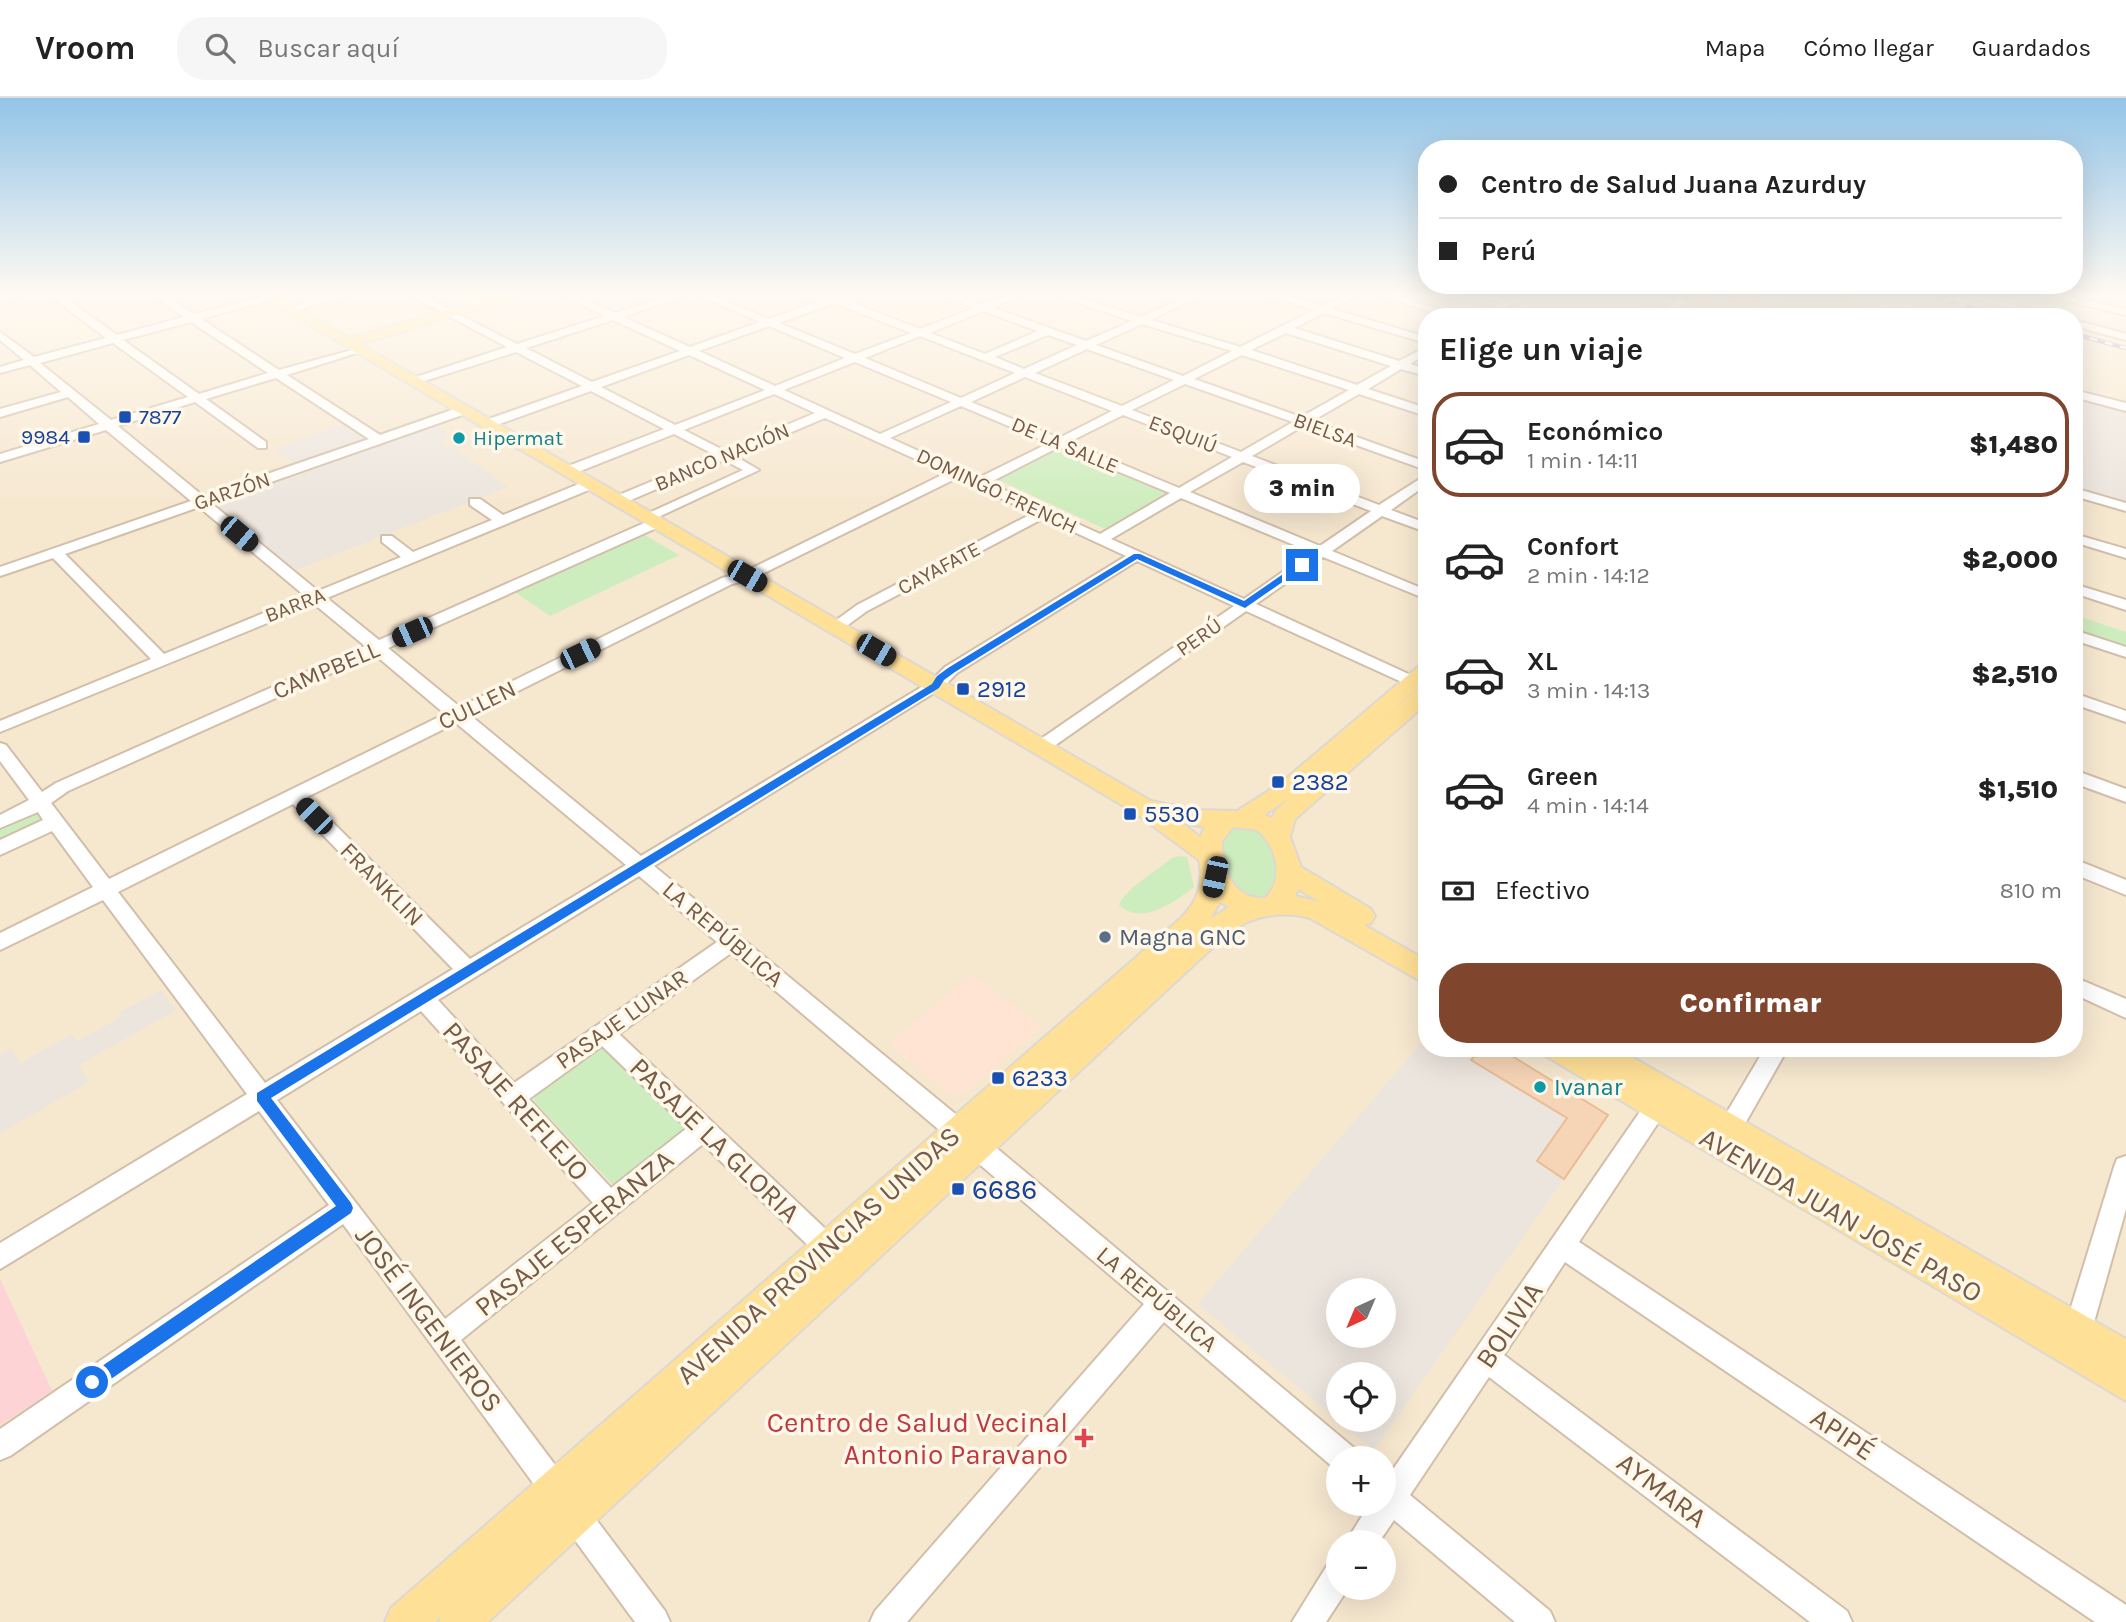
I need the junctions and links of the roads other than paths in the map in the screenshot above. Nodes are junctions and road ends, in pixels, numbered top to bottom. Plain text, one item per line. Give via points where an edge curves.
1 (37, 366) edge
2 (153, 366) edge
3 (264, 366) edge
4 (298, 366) edge
5 (388, 366) edge
6 (460, 366) edge
7 (551, 366) edge
8 (648, 366) edge
9 (723, 366) edge
10 (835, 366) edge
11 (876, 366) edge
12 (1005, 366) edge
13 (1043, 366) edge
14 (1146, 366) edge
15 (1212, 366) edge
16 (1287, 366) edge
17 (1398, 366) edge
18 (276, 374) junction
19 (1026, 374) junction
20 (1184, 380) junction
21 (414, 381) junction
22 (591, 387) junction
23 (775, 390) junction
24 (1358, 390) junction
25 (69, 393) junction
26 (2083, 396) edge
27 (197, 398) junction
28 (962, 402) junction
29 (2126, 407) edge
30 (1418, 409) edge
31 (464, 410) junction
32 (1122, 411) junction
33 (0, 413) edge
34 (826, 413) junction
35 (1302, 422) junction
36 (488, 424) junction
37 (108, 425) junction
38 (674, 429) junction
39 (881, 438) junction
40 (379, 440) junction
41 (1059, 443) junction
42 (262, 445) dead end
43 (725, 456) junction
44 (1242, 457) junction
45 (0, 458) edge
46 (1418, 464) edge
47 (568, 471) junction
48 (957, 473) junction
49 (979, 483) junction
50 (591, 484) junction
51 (1418, 485) edge
52 (1181, 493) junction
53 (2083, 495) edge
54 (619, 500) junction
55 (201, 502) junction
56 (475, 502) dead end
57 (2126, 507) edge
58 (1381, 510) junction
59 (1044, 513) junction
60 (651, 520) junction
61 (502, 521) junction
62 (1418, 525) edge
63 (1101, 539) junction
64 (387, 540) dead end
65 (2083, 541) edge
66 (55, 552) junction
67 (1321, 552) junction
68 (2126, 554) edge
69 (1137, 555) junction
70 (412, 558) junction
71 (0, 572) edge
72 (747, 576) junction
73 (2083, 591) edge
74 (1418, 593) edge
75 (316, 597) junction
76 (1245, 605) junction
77 (2126, 605) edge
78 (836, 627) junction
79 (2083, 638) edge
80 (377, 647) junction
81 (2126, 652) edge
82 (161, 660) junction
83 (1418, 681) edge
84 (936, 685) junction
85 (1418, 687) edge
86 (1418, 688) edge
87 (2083, 701) edge
88 (457, 714) junction
89 (2126, 717) edge
90 (0, 727) edge
91 (1041, 747) junction
92 (0, 748) edge
93 (2083, 779) edge
94 (295, 796) junction
95 (2126, 796) edge
96 (40, 802) junction
97 (1142, 806) junction
98 (1236, 818) junction
99 (0, 822) edge
100 (55, 822) junction
101 (1279, 835) junction
102 (0, 848) edge
103 (640, 866) junction
104 (1213, 866) junction
105 (2083, 870) edge
106 (1290, 872) junction
107 (2126, 888) edge
108 (106, 889) junction
109 (1264, 907) junction
110 (0, 942) edge
111 (732, 942) junction
112 (1418, 948) edge
113 (1418, 967) edge
114 (468, 971) junction
115 (2083, 989) edge
116 (423, 999) junction
117 (2126, 1009) edge
118 (603, 1033) junction
119 (1571, 1057) edge
120 (1605, 1057) edge
121 (1771, 1057) edge
122 (262, 1097) junction
123 (513, 1097) junction
124 (1657, 1107) junction
125 (704, 1129) junction
126 (1720, 1133) junction
127 (969, 1138) junction
128 (2126, 1167) edge
129 (610, 1204) junction
130 (345, 1208) junction
131 (826, 1246) junction
132 (1563, 1246) junction
133 (0, 1257) edge
134 (1162, 1304) junction
135 (443, 1338) junction
136 (2075, 1341) junction
137 (2126, 1358) edge
138 (1488, 1359) junction
139 (2126, 1382) edge
140 (0, 1446) edge
141 (1330, 1446) edge
142 (1396, 1482) edge
143 (556, 1488) junction
144 (1396, 1502) edge
145 (575, 1516) junction
146 (1326, 1595) edge
147 (405, 1622) edge
148 (459, 1622) edge
149 (654, 1622) edge
150 (886, 1622) edge
151 (1308, 1622) edge
152 (1539, 1622) edge
153 (1836, 1622) edge
154 (2123, 1622) edge

1 - 25 street, LA REPÚBLICA
2 - 27 street
3 - 18 street
4 - 18 street
5 - 21 main road
6 - 21 street
7 - 22 street
8 - 22 street
9 - 23 street, DOMINGO FRENCH
10 - 23 street
11 - 28 street, DE LA SALLE
12 - 19 street, ESQUIÚ
13 - 19 street
14 - 20 street, BIELSA
15 - 20 street
16 - 24 street
17 - 24 street
18 - 27 street
18 - 40 street
19 - 28 street
19 - 32 street, ESQUIÚ
20 - 32 street
20 - 35 street, BIELSA
21 - 31 main road
22 - 36 street
22 - 38 street
23 - 34 street, DOMINGO FRENCH
23 - 38 street
24 - 30 street
24 - 35 street
25 - 33 street
25 - 37 street, LA REPÚBLICA
26 - 29 street
27 - 37 street
27 - 42 street
28 - 39 street
28 - 41 street, DE LA SALLE
31 - 36 main road
31 - 40 street, GARZÓN
32 - 41 street
32 - 44 street, ESQUIÚ
34 - 39 street, DOMINGO FRENCH
34 - 43 street, BANCO NACIÓN
35 - 44 street
35 - 46 street, BIELSA
36 - 47 main road
37 - 45 street
37 - 55 street, LA REPÚBLICA
38 - 43 street
38 - 47 street
39 - 48 street, DOMINGO FRENCH
40 - 55 street, GARZÓN
41 - 49 street
41 - 52 street, DE LA SALLE
43 - 54 street, BANCO NACIÓN
43 - 60 street, CAMPBELL via 753,470
44 - 52 street
44 - 58 street, ESQUIÚ
47 - 50 main road
48 - 49 street, DOMINGO FRENCH
48 - 72 street, CULLEN
49 - 59 street, DOMINGO FRENCH
50 - 54 main road
50 - 61 street, BARRA
51 - 58 street, PERÚ
52 - 63 street
52 - 67 street, DE LA SALLE
53 - 57 street
54 - 60 main road
55 - 66 street, GARZÓN
55 - 75 street, LA REPÚBLICA
56 - 61 street
58 - 62 street, ESQUIÚ
58 - 67 street, PERÚ
59 - 63 street, DOMINGO FRENCH
59 - 78 street, CAYAFATE via 862,608
60 - 72 main road
60 - 80 street, CAMPBELL
61 - 70 street, BARRA
63 - 69 street, DOMINGO FRENCH
64 - 70 street
65 - 68 street
66 - 71 street, GARZÓN
66 - 82 street
67 - 74 street, DE LA SALLE
67 - 76 street, PERÚ
69 - 76 street, DOMINGO FRENCH
69 - 84 street via 951,670
70 - 75 street, BARRA
72 - 78 main road
72 - 88 street, CULLEN
73 - 77 street
75 - 80 street, LA REPÚBLICA
75 - 82 street, BARRA
76 - 83 street, DOMINGO FRENCH
76 - 91 street, PERÚ
78 - 84 main road
79 - 81 street
80 - 88 street, LA REPÚBLICA
80 - 96 street, CAMPBELL via 62,787
82 - 90 street, BARRA
84 - 91 main road
84 - 103 street
85 - 98 main road via 1289,788
86 - 101 main road via 1284,817
87 - 89 street
88 - 94 street, CULLEN
88 - 103 street, LA REPÚBLICA
91 - 97 main road
92 - 96 street, JOSÉ INGENIEROS
93 - 95 street
94 - 108 street, CULLEN
94 - 114 street, FRANKLIN
96 - 99 street, CAMPBELL
96 - 100 street, JOSÉ INGENIEROS
97 - 98 main road via 1195,818
97 - 104 main road
98 - 101 main road via 1270,827
98 - 104 main road via 1216,829 1210,841
100 - 102 street
100 - 108 street, JOSÉ INGENIEROS
101 - 106 main road
103 - 111 street, LA REPÚBLICA
103 - 114 street
104 - 109 main road via 1229,896
104 - 127 main road, AVENIDA PROVINCIAS UNIDAS via 1211,895 1202,913
105 - 107 street
106 - 109 main road via 1286,891
106 - 112 main road
108 - 110 street, CULLEN
108 - 122 street, JOSÉ INGENIEROS
109 - 113 main road via 1296,905 1318,911
109 - 127 main road, AVENIDA PROVINCIAS UNIDAS via 1236,914 1219,926
111 - 118 street, PASAJE LUNAR
111 - 127 street, LA REPÚBLICA
114 - 116 street
115 - 117 street
116 - 122 street
116 - 123 street, PASAJE REFLEJO
118 - 123 street, PASAJE LUNAR
118 - 125 street, PASAJE LA GLORIA
119 - 124 main road, AVENIDA JUAN JOSÉ PASO
120 - 126 main road, AVENIDA JUAN JOSÉ PASO
121 - 126 street
122 - 130 street, JOSÉ INGENIEROS
122 - 133 street
123 - 129 street, PASAJE REFLEJO
124 - 126 main road, AVENIDA JUAN JOSÉ PASO
124 - 132 street, BOLIVIA
125 - 129 street, PASAJE ESPERANZA
125 - 131 street, PASAJE LA GLORIA
126 - 136 main road, AVENIDA JUAN JOSÉ PASO
127 - 131 main road, AVENIDA PROVINCIAS UNIDAS
127 - 134 street, LA REPÚBLICA
127 - 145 main road, AVENIDA PROVINCIAS UNIDAS
128 - 136 street
129 - 135 street, PASAJE ESPERANZA
130 - 135 street, JOSÉ INGENIEROS
130 - 140 street
131 - 143 main road, AVENIDA PROVINCIAS UNIDAS
132 - 138 street, BOLIVIA
132 - 154 street, APIPÉ
134 - 141 street, LA REPÚBLICA
134 - 150 street
135 - 143 street, JOSÉ INGENIEROS
136 - 137 main road, AVENIDA JUAN JOSÉ PASO
136 - 139 main road, AVENIDA JUAN JOSÉ PASO
138 - 142 street, BOLIVIA
138 - 153 street, AYMARA
143 - 145 street, JOSÉ INGENIEROS
143 - 147 main road, AVENIDA PROVINCIAS UNIDAS
144 - 152 street
145 - 148 main road, AVENIDA PROVINCIAS UNIDAS
145 - 149 street, JOSÉ INGENIEROS
146 - 151 street

